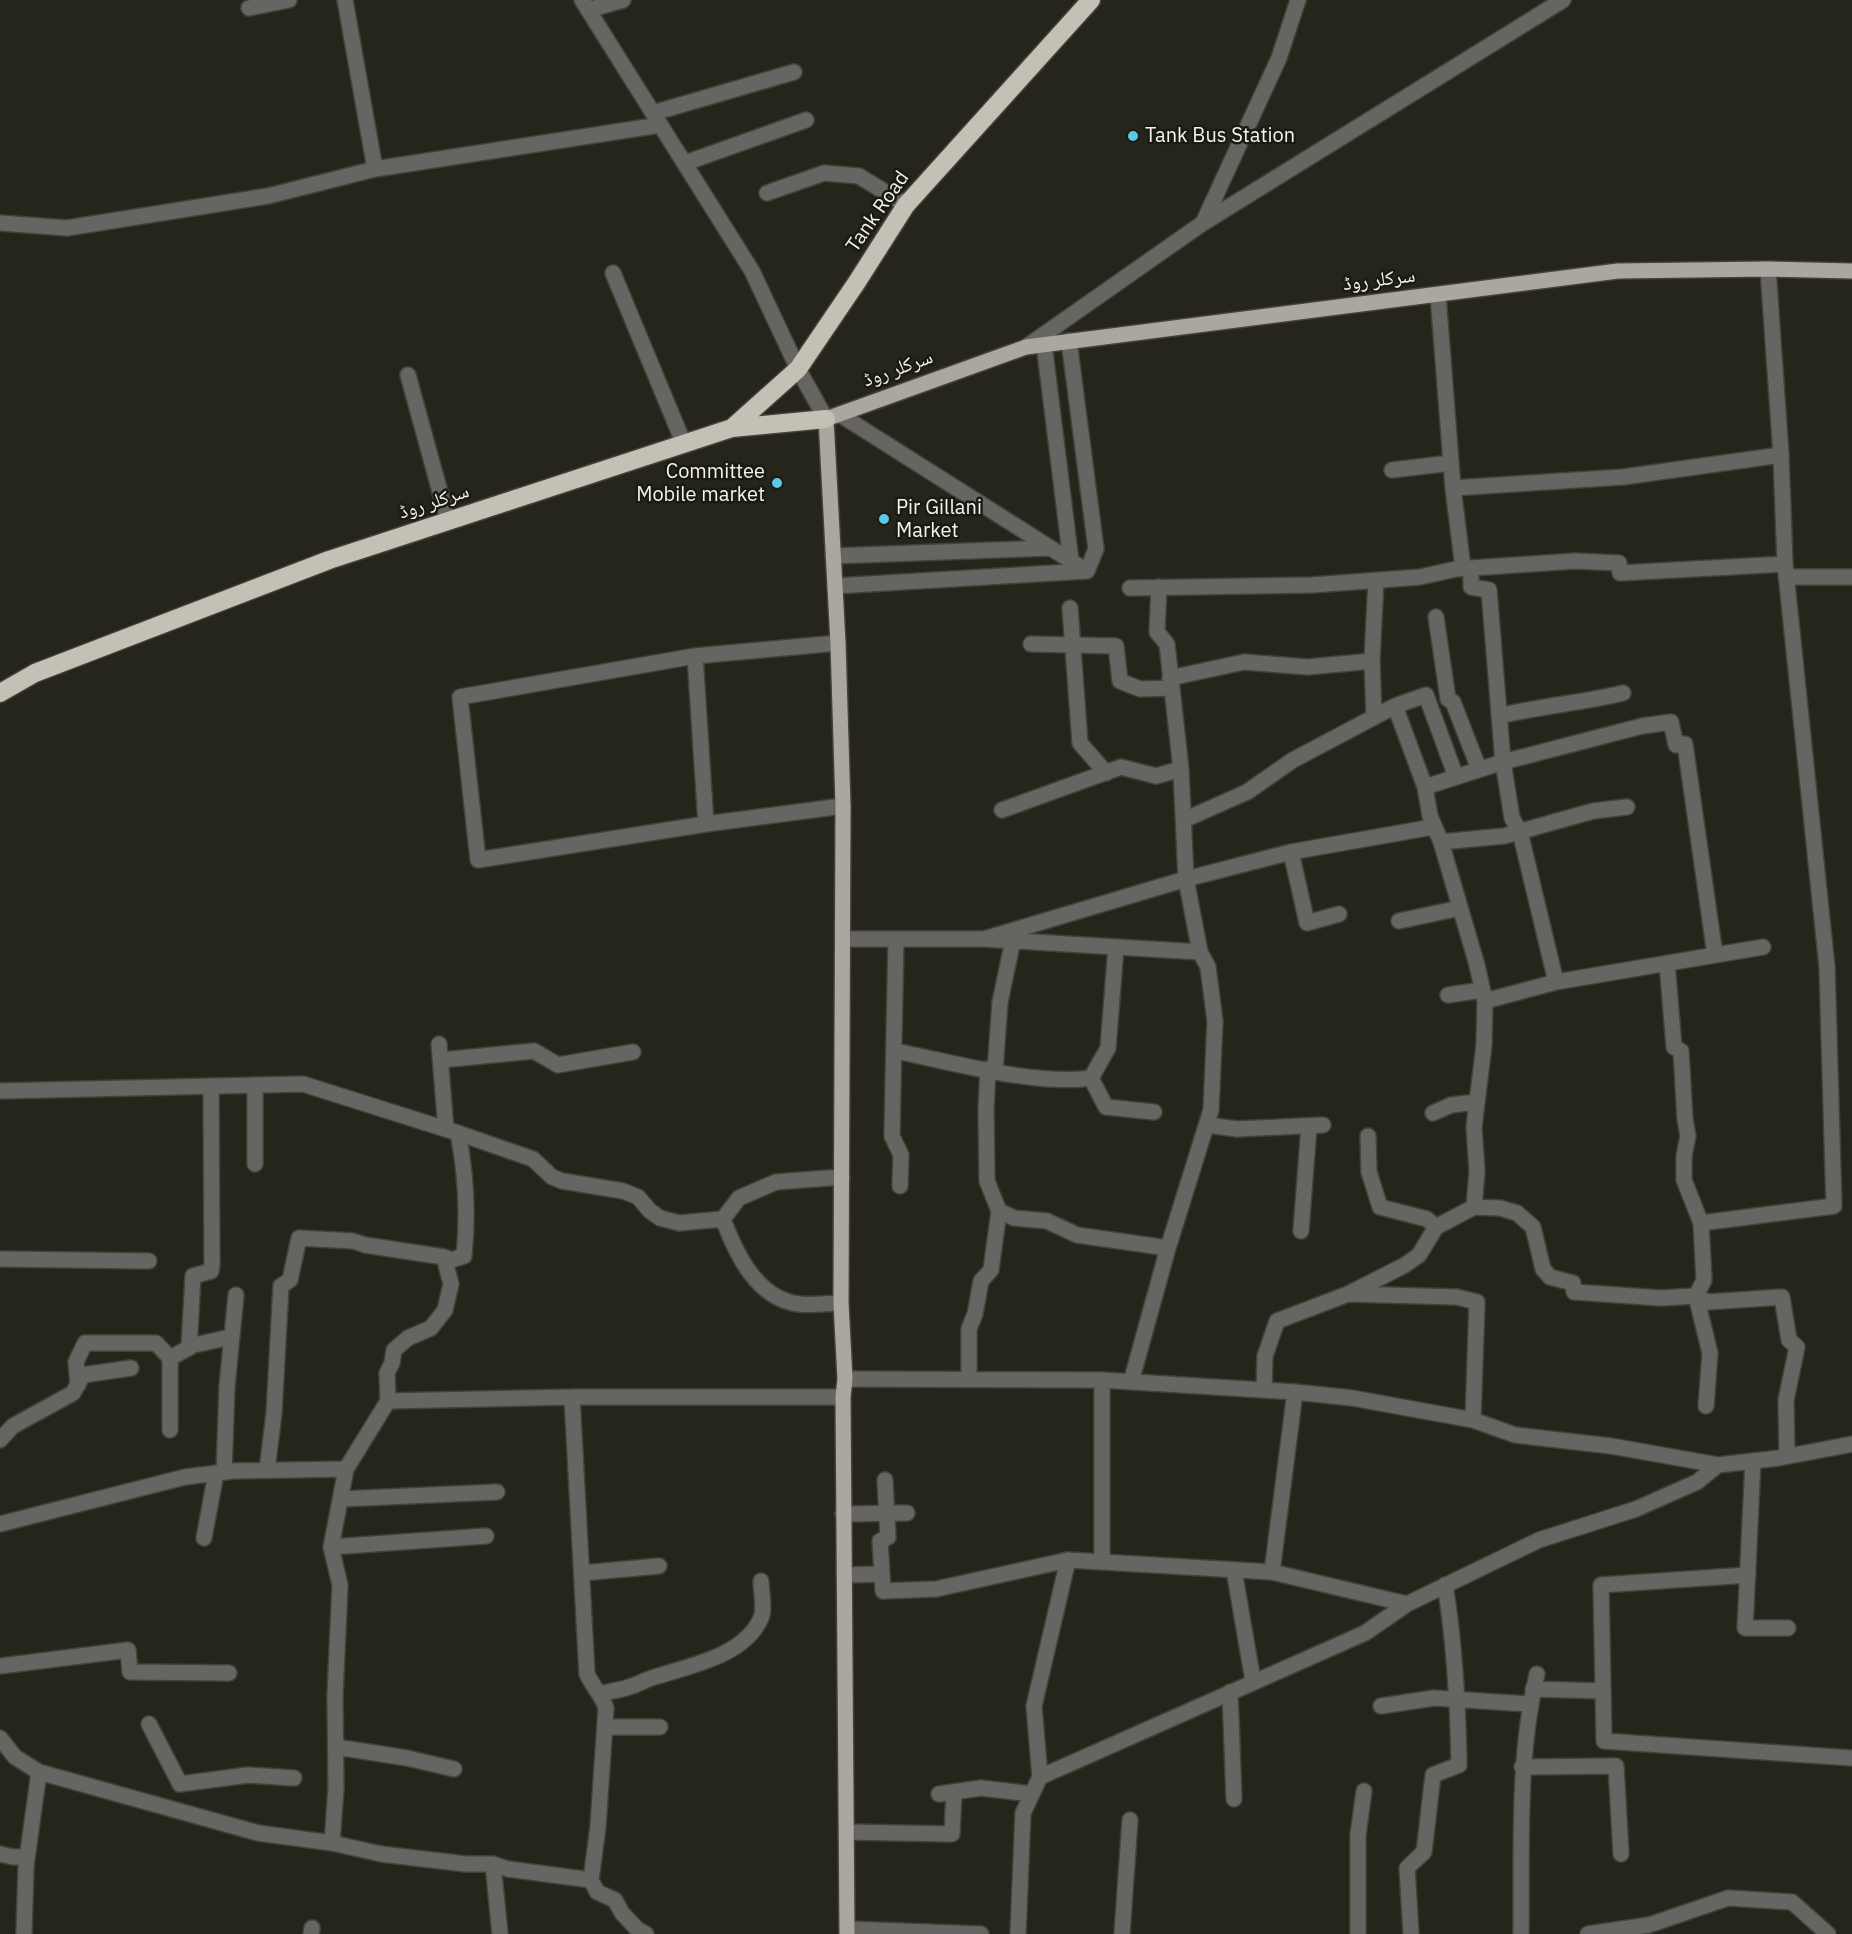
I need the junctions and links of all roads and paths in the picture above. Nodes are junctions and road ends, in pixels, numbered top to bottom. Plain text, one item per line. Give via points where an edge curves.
1 (289, 0) edge
2 (345, 0) edge
3 (622, 0) edge
4 (1091, 0) edge
5 (1298, 0) edge
6 (1563, 0) edge
7 (585, 5) edge
8 (249, 8) dead end
9 (794, 72) dead end
10 (657, 119) junction
11 (806, 120) dead end
12 (685, 163) junction
13 (375, 169) junction
14 (767, 193) dead end
15 (906, 205) junction
16 (0, 223) edge
17 (1203, 223) junction
18 (1768, 269) junction
19 (1852, 271) edge
20 (613, 273) dead end
21 (1438, 295) junction
22 (1069, 341) junction
23 (1044, 344) junction
24 (1026, 347) junction
25 (798, 369) junction
26 (408, 375) dead end
27 (832, 416) junction
28 (732, 428) junction
29 (684, 444) junction
30 (1781, 455) junction
31 (1451, 463) junction
32 (1392, 470) dead end
33 (1453, 488) junction
34 (448, 521) junction
35 (1050, 548) junction
36 (833, 556) junction
37 (1071, 561) junction
38 (1467, 568) junction
39 (1786, 570) junction
40 (1087, 571) junction
41 (1852, 577) edge
42 (1376, 580) junction
43 (835, 586) junction
44 (1159, 587) junction
45 (1130, 588) dead end
46 (1070, 608) dead end
47 (1436, 617) dead end
48 (838, 643) junction
49 (1073, 644) junction
50 (1031, 645) dead end
51 (695, 656) junction
52 (1372, 661) junction
53 (1171, 683) junction
54 (0, 693) edge
55 (1623, 693) dead end
56 (1395, 706) junction
57 (1499, 716) junction
58 (1374, 717) junction
59 (1503, 762) junction
60 (1181, 770) junction
61 (1479, 770) junction
62 (1106, 773) junction
63 (1456, 777) junction
64 (1425, 787) junction
65 (843, 806) junction
66 (1628, 807) dead end
67 (1002, 810) dead end
68 (1184, 820) junction
69 (706, 824) junction
70 (1434, 827) junction
71 (1520, 832) junction
72 (1441, 842) junction
73 (1291, 852) junction
74 (1186, 879) junction
75 (1460, 908) junction
76 (1339, 914) dead end
77 (1399, 921) dead end
78 (843, 939) junction
79 (896, 939) junction
80 (984, 939) junction
81 (1013, 940) junction
82 (1116, 947) junction
83 (1763, 947) dead end
84 (1200, 952) junction
85 (1715, 955) junction
86 (1667, 963) junction
87 (1556, 982) junction
88 (1448, 995) dead end
89 (1484, 996) junction
90 (440, 1044) dead end
91 (895, 1051) junction
92 (633, 1052) dead end
93 (441, 1060) junction
94 (991, 1070) junction
95 (1091, 1078) junction
96 (255, 1085) junction
97 (211, 1086) junction
98 (0, 1091) edge
99 (1477, 1102) junction
100 (1154, 1112) dead end
101 (1433, 1113) dead end
102 (1207, 1125) junction
103 (452, 1131) junction
104 (1368, 1136) dead end
105 (255, 1164) dead end
106 (842, 1177) junction
107 (900, 1186) dead end
108 (1474, 1208) junction
109 (999, 1211) junction
110 (723, 1219) junction
111 (1701, 1222) junction
112 (1436, 1227) junction
113 (1301, 1231) dead end
114 (1168, 1248) junction
115 (444, 1257) junction
116 (0, 1259) edge
117 (149, 1262) dead end
118 (1348, 1294) junction
119 (236, 1295) dead end
120 (1696, 1296) junction
121 (841, 1303) junction
122 (231, 1337) junction
123 (189, 1348) junction
124 (170, 1358) junction
125 (131, 1368) dead end
126 (969, 1378) junction
127 (845, 1379) junction
128 (1102, 1380) junction
129 (1131, 1382) junction
130 (78, 1385) junction
131 (1263, 1390) junction
132 (1295, 1392) junction
133 (572, 1397) junction
134 (843, 1397) junction
135 (388, 1401) junction
136 (1706, 1406) dead end
137 (1473, 1420) junction
138 (170, 1430) dead end
139 (0, 1440) edge
140 (1852, 1444) edge
141 (1787, 1456) junction
142 (1752, 1461) junction
143 (1718, 1465) junction
144 (346, 1469) junction
145 (267, 1470) junction
146 (220, 1473) junction
147 (885, 1480) dead end
148 (497, 1492) dead end
149 (340, 1499) junction
150 (907, 1513) dead end
151 (843, 1514) junction
152 (887, 1514) junction
153 (0, 1524) edge
154 (486, 1536) dead end
155 (204, 1538) dead end
156 (331, 1547) junction
157 (1068, 1560) junction
158 (1102, 1562) junction
159 (659, 1566) dead end
160 (1234, 1570) junction
161 (1272, 1572) junction
162 (582, 1573) junction
163 (882, 1574) junction
164 (844, 1575) junction
165 (1748, 1575) junction
166 (761, 1581) dead end
167 (1445, 1585) junction
168 (1407, 1604) junction
169 (1788, 1628) dead end
170 (0, 1666) edge
171 (229, 1673) dead end
172 (1253, 1681) junction
173 (1533, 1689) junction
174 (1602, 1691) junction
175 (1230, 1692) junction
176 (600, 1694) junction
177 (1458, 1699) junction
178 (1381, 1706) dead end
179 (148, 1724) dead end
180 (605, 1727) junction
181 (660, 1727) dead end
182 (0, 1738) edge
183 (336, 1747) junction
184 (1852, 1758) edge
185 (1522, 1767) junction
186 (454, 1769) dead end
187 (39, 1772) junction
188 (1040, 1777) junction
189 (294, 1778) dead end
190 (180, 1784) junction
191 (1364, 1791) dead end
192 (1032, 1794) junction
193 (1234, 1799) dead end
194 (177, 1810) junction
195 (1130, 1820) dead end
196 (847, 1832) junction
197 (332, 1843) junction
198 (0, 1854) edge
199 (1621, 1854) dead end
200 (27, 1857) junction
201 (493, 1864) junction
202 (591, 1880) junction
203 (848, 1932) edge
204 (24, 1934) edge
205 (500, 1934) edge
206 (646, 1934) edge
207 (981, 1934) edge
208 (1018, 1934) edge
209 (1122, 1934) edge
210 (1358, 1934) edge
211 (1411, 1934) edge
212 (1521, 1934) edge
213 (1588, 1934) edge
214 (1828, 1934) edge

1 - 8 street
2 - 13 street
3 - 7 street
4 - 15 highway, Tank Road
5 - 17 street via 1279,58
6 - 17 street
7 - 10 street
9 - 10 street
10 - 12 street
10 - 13 street
11 - 12 street
12 - 25 street via 752,272
13 - 16 street via 268,196 67,228
14 - 15 street via 824,173 859,177
15 - 25 highway, Tank Road
17 - 24 street
18 - 19 main road, سرکلر روڈ
18 - 21 main road, سرکلر روڈ via 1618,271
18 - 30 street
20 - 29 street
21 - 22 main road, سرکلر روڈ
21 - 31 street
22 - 23 main road, سرکلر روڈ
22 - 40 street via 1096,549
23 - 24 main road, سرکلر روڈ
23 - 37 street
24 - 27 main road, سرکلر روڈ
25 - 27 street
25 - 28 highway, Tank Road
26 - 34 street
27 - 28 highway, سرکلر روڈ
27 - 35 street
27 - 36 main road
28 - 29 highway, سرکلر روڈ
29 - 34 highway, سرکلر روڈ
30 - 33 street via 1623,477
30 - 39 street
31 - 32 street
31 - 33 street
33 - 38 street
34 - 54 highway, سرکلر روڈ via 329,560 46,668
35 - 36 street
35 - 37 street
36 - 43 main road
37 - 40 street
38 - 39 street via 1586,562 1619,563 1620,573
38 - 42 street
38 - 57 street via 1471,587 1489,590
39 - 41 street
39 - 111 street via 1827,967 1834,1206
40 - 43 street
42 - 44 street
42 - 52 street
43 - 48 main road
44 - 45 street
44 - 53 street via 1157,632 1167,644
46 - 49 street
47 - 61 street via 1448,699 1453,702
48 - 51 street
48 - 65 main road
49 - 50 street
49 - 53 street via 1116,646 1120,681 1140,689
49 - 62 street via 1080,743
51 - 69 street
51 - 69 street via 460,697 478,860
52 - 53 street via 1308,667 1244,662
52 - 58 street
53 - 60 street
55 - 57 street
56 - 58 street
56 - 63 street via 1426,695
56 - 64 street
57 - 59 street
58 - 68 street via 1293,759 1247,792
59 - 61 street
59 - 71 street via 1512,818
59 - 85 street via 1671,722 1676,745 1685,744
60 - 62 street via 1156,776 1121,767
60 - 68 street
61 - 63 street
62 - 67 street
63 - 64 street
64 - 70 street
65 - 69 street
65 - 78 main road
66 - 71 street via 1593,811
68 - 74 street
70 - 72 street
70 - 73 street
71 - 72 street
71 - 87 street
72 - 75 street
73 - 74 street
73 - 76 street via 1307,923
74 - 80 street
74 - 84 street
75 - 77 street
75 - 89 street
78 - 79 street
78 - 106 main road
79 - 80 street
79 - 91 street
80 - 81 street
81 - 82 street
81 - 94 street
82 - 84 street
82 - 95 street via 1108,1048
83 - 85 street
84 - 102 street via 1208,967 1215,1021 1212,1110
85 - 86 street
86 - 87 street
86 - 111 street via 1674,1047 1681,1051 1688,1136 1684,1180
87 - 89 street
88 - 89 street
89 - 99 street via 1484,1045
90 - 93 street
91 - 94 street
91 - 107 street via 892,1136 901,1155
92 - 93 street via 558,1065 534,1051
93 - 103 street
94 - 95 street via 1071,1081
94 - 109 street via 986,1121 987,1181
95 - 100 street via 1106,1107
96 - 97 street
96 - 103 street via 303,1084
96 - 105 street
97 - 98 street
97 - 123 street via 212,1264 211,1271 193,1276
99 - 101 street via 1451,1105
99 - 108 street
102 - 113 street via 1237,1129 1316,1126
102 - 114 street
103 - 110 street via 533,1159 562,1181 638,1197 660,1218 679,1223
103 - 115 street via 464,1160 466,1231 464,1256 451,1260
104 - 112 street via 1369,1172 1380,1208 1427,1219
106 - 110 street via 776,1182 739,1198
106 - 121 main road
108 - 112 street
108 - 120 street via 1500,1208 1517,1213 1533,1227 1543,1269 1550,1277 1574,1283 1574,1292 1661,1299
109 - 114 street via 1014,1218 1047,1221 1077,1235
109 - 126 street via 991,1270 981,1281 969,1329
110 - 121 street via 735,1251 770,1295 799,1304
111 - 120 street via 1704,1280
112 - 118 street via 1419,1255
114 - 129 street
115 - 135 street via 451,1284 445,1310 431,1328 408,1338 394,1350 387,1373
115 - 145 street via 354,1241 299,1238 290,1280 281,1286
116 - 117 street
118 - 131 street via 1277,1321 1265,1356
118 - 137 street via 1456,1297 1477,1302
119 - 122 street
120 - 136 street via 1710,1353
120 - 141 street via 1708,1302 1782,1298 1790,1340 1797,1347 1786,1400
121 - 127 main road
122 - 123 street
122 - 146 street
123 - 124 street
124 - 130 street via 156,1343 85,1342 76,1362
124 - 138 street
125 - 130 street via 83,1375
126 - 127 street
126 - 128 street
127 - 134 main road
128 - 129 street
128 - 158 street
129 - 131 street
130 - 139 street via 73,1394 13,1426
131 - 132 street
132 - 137 street
132 - 161 street
133 - 134 street
133 - 135 street
133 - 162 street
134 - 151 main road
135 - 144 street
137 - 143 street via 1515,1435 1611,1446
140 - 141 street
141 - 142 street
142 - 143 street
142 - 165 street
143 - 167 street via 1697,1482 1636,1509 1539,1540
144 - 145 street
144 - 149 street
145 - 146 street
146 - 153 street via 185,1478
146 - 155 street
147 - 152 street
148 - 149 street
149 - 156 street
150 - 152 street
151 - 152 street
151 - 164 main road
152 - 163 street via 888,1537 880,1541
154 - 156 street
156 - 183 street via 340,1585
157 - 158 street
157 - 163 street via 936,1589 883,1591
157 - 188 street via 1034,1706
158 - 160 street
159 - 162 street
160 - 161 street
160 - 172 street
161 - 168 street
162 - 176 street via 587,1674
163 - 164 street
164 - 196 main road
165 - 169 street via 1745,1628
165 - 174 street via 1601,1585
166 - 176 street via 762,1615 753,1632 740,1643 723,1654
167 - 168 street
167 - 177 street
168 - 172 street via 1365,1633
170 - 171 street via 128,1650 130,1672
172 - 175 street
173 - 174 street
173 - 177 street
173 - 185 street
174 - 184 street via 1604,1741
175 - 188 street
175 - 193 street
176 - 180 street via 606,1708
177 - 178 street via 1434,1698
177 - 211 street via 1459,1765 1433,1775 1424,1852 1407,1868
179 - 190 street
180 - 181 street
180 - 202 street
182 - 187 street via 15,1757
183 - 186 street
183 - 197 street
185 - 199 street via 1616,1766
185 - 212 street
187 - 194 street
187 - 200 street
188 - 192 street
189 - 190 street via 248,1775
190 - 194 street
191 - 210 street via 1358,1835
192 - 196 street via 981,1788 947,1793 952,1834
192 - 208 street via 1023,1813
194 - 197 street via 258,1833
195 - 209 street
196 - 203 main road
197 - 201 street via 381,1854
198 - 200 street
200 - 204 street
201 - 202 street
201 - 205 street
202 - 206 street via 597,1893 615,1900 622,1913
203 - 207 street
213 - 214 street via 1649,1925 1728,1898 1792,1902

